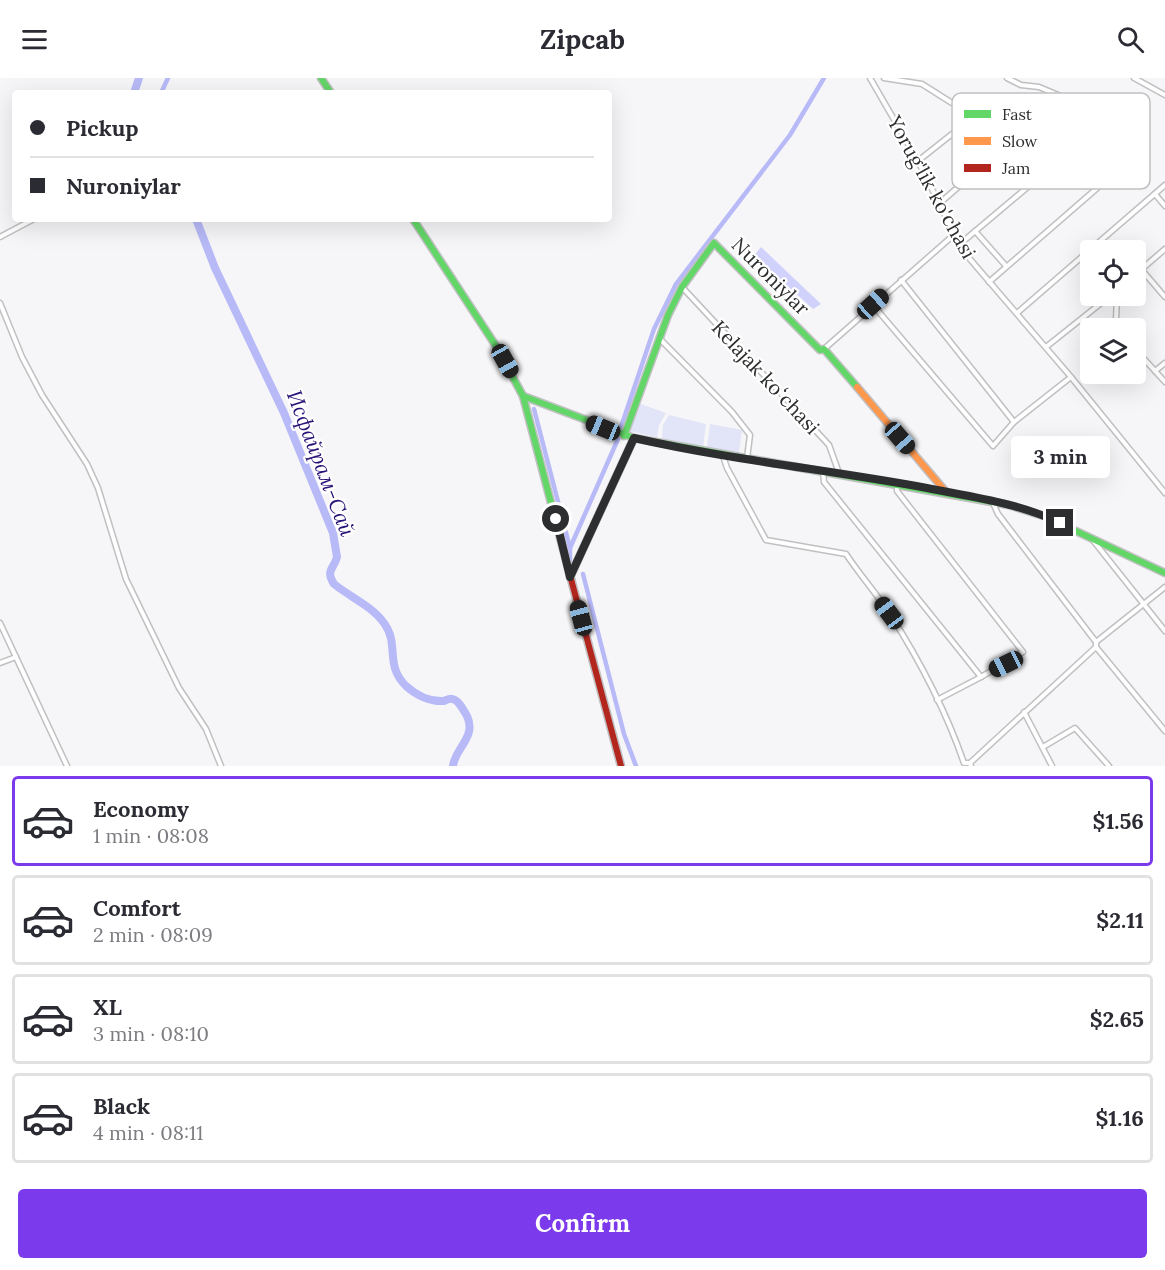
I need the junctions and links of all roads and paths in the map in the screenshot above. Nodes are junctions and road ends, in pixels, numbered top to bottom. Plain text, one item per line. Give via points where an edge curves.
1 (872, 78) edge
2 (884, 78) edge
3 (1007, 78) edge
4 (1134, 78) edge
5 (1054, 93) edge
6 (1165, 95) edge
7 (952, 103) edge
8 (952, 134) edge
9 (918, 161) junction
10 (1165, 185) edge
11 (956, 189) edge
12 (1025, 189) edge
13 (1096, 189) edge
14 (1155, 194) junction
15 (941, 202) junction
16 (1165, 206) edge
17 (28, 222) edge
18 (415, 222) edge
19 (975, 231) junction
20 (956, 233) junction
21 (0, 237) edge
22 (960, 244) junction
23 (1165, 249) edge
24 (1146, 265) edge
25 (1006, 266) junction
26 (1146, 275) edge
27 (901, 280) junction
28 (989, 282) junction
29 (682, 287) junction
30 (1165, 297) edge
31 (0, 303) edge
32 (873, 304) junction
33 (1097, 306) edge
34 (1017, 312) junction
35 (658, 337) junction
36 (1046, 347) junction
37 (824, 349) junction
38 (1146, 361) edge
39 (1165, 363) edge
40 (1155, 371) junction
41 (1071, 376) junction
42 (1165, 382) edge
43 (523, 396) junction
44 (1014, 422) junction
45 (624, 436) junction
46 (634, 438) junction
47 (723, 455) junction
48 (747, 458) junction
49 (823, 470) junction
50 (839, 473) junction
51 (897, 483) junction
52 (946, 492) junction
53 (1165, 493) edge
54 (992, 501) junction
55 (1092, 539) junction
56 (1165, 573) edge
57 (570, 577) junction
58 (1165, 587) edge
59 (1144, 605) junction
60 (0, 623) edge
61 (1165, 632) edge
62 (1096, 644) junction
63 (16, 657) junction
64 (0, 663) edge
65 (981, 677) junction
66 (937, 700) junction
67 (1024, 712) junction
68 (1165, 731) edge
69 (1043, 747) junction
70 (970, 764) edge
71 (67, 766) edge
72 (221, 766) edge
73 (621, 766) edge
74 (1052, 766) edge
75 (1109, 766) edge

1 - 9 street, Yorug'lik ko'chasi
2 - 7 street via 922,84
3 - 5 street
4 - 6 street
8 - 9 street
9 - 15 street, Yorug'lik ko'chasi
10 - 14 street
11 - 15 street
12 - 19 street
13 - 25 street
14 - 16 street
14 - 34 street
15 - 20 street, Yorug'lik ko'chasi
17 - 21 street
18 - 43 main road via 496,346
19 - 22 street
19 - 25 street
20 - 22 street, Yorug'lik ko'chasi
20 - 27 street
22 - 28 street, Yorug'lik ko'chasi
23 - 24 street
25 - 28 street
26 - 30 street
27 - 32 street
27 - 44 street
28 - 34 street, Yorug'lik ko'chasi
29 - 35 main road, Nuroniylar
29 - 37 main road, Nuroniylar via 714,243 820,350
29 - 50 street, Kelajak koʻchasi via 829,445
31 - 72 street via 37,386 87,464 126,579 179,688 206,729
32 - 37 street
32 - 44 street via 993,446
33 - 36 street
34 - 36 street, Yorug'lik ko'chasi
35 - 45 main road, Nuroniylar
35 - 48 street via 750,435
36 - 41 street, Yorug'lik ko'chasi
37 - 52 main road, Nuroniylar
38 - 40 street
39 - 40 street
40 - 42 street
41 - 44 street
41 - 53 street, Yorug'lik ko'chasi
43 - 45 main road
43 - 57 main road
45 - 46 main road
46 - 47 main road
46 - 57 main road
47 - 48 main road
47 - 66 street via 766,540 846,554 889,613
48 - 49 main road
49 - 50 main road
49 - 65 street via 824,483
50 - 51 main road
51 - 52 main road
51 - 65 street via 897,491 1023,652
52 - 54 main road
54 - 55 main road via 1044,516
54 - 62 street
55 - 56 main road
55 - 59 street
57 - 73 main road
58 - 59 street
59 - 61 street
59 - 62 street
60 - 63 street
62 - 67 street
62 - 68 street
63 - 64 street
63 - 71 street
65 - 66 street
66 - 70 street via 964,763
67 - 69 street
67 - 70 street
69 - 74 street
69 - 75 street via 1075,728

